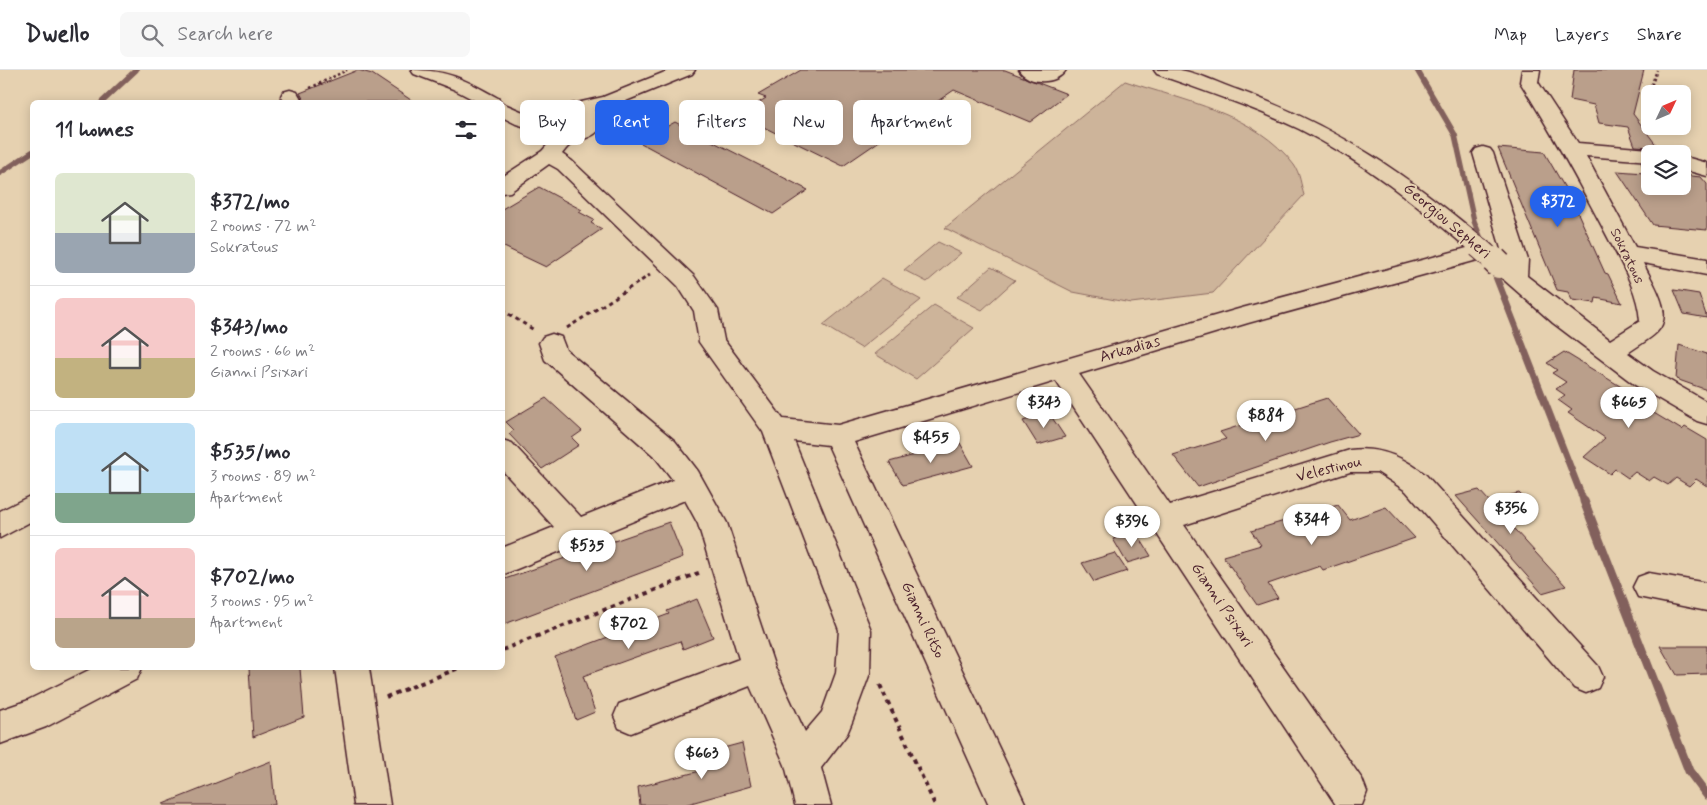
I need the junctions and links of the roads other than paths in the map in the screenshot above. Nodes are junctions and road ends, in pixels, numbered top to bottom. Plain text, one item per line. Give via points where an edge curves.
1 (420, 70) edge
2 (686, 70) edge
3 (1028, 70) edge
4 (1057, 70) edge
5 (1163, 70) edge
6 (1531, 70) edge
7 (660, 82) junction
8 (488, 100) edge
9 (585, 107) edge
10 (505, 111) edge
11 (585, 113) edge
12 (520, 119) edge
13 (593, 124) junction
14 (557, 147) junction
15 (1572, 149) junction
16 (1483, 152) dead end
17 (1641, 154) edge
18 (1691, 165) edge
19 (1707, 170) edge
20 (505, 185) edge
21 (1627, 253) junction
22 (1494, 260) junction
23 (1707, 267) edge
24 (552, 343) road end
25 (1612, 352) junction
26 (1062, 369) junction
27 (1707, 414) edge
28 (775, 428) junction
29 (838, 436) junction
30 (505, 454) edge
31 (691, 485) junction
32 (30, 507) edge
33 (1164, 519) junction
34 (0, 526) edge
35 (577, 532) junction
36 (505, 561) edge
37 (1649, 587) dead end
38 (1707, 597) edge
39 (758, 667) junction
40 (121, 670) edge
41 (352, 670) edge
42 (1586, 677) dead end
43 (631, 716) dead end
44 (0, 727) edge
45 (802, 764) junction
46 (1349, 792) dead end
47 (372, 805) edge
48 (813, 805) edge
49 (1008, 805) edge

1 - 8 street
2 - 7 street
3 - 4 street via 1046,77
5 - 22 street, Georgiou Sepheri via 1267,108 1324,134 1385,172 1434,208
6 - 15 street, Sokratous via 1529,82
7 - 9 street
7 - 13 street
10 - 12 street
11 - 13 street
13 - 14 street via 586,132
14 - 20 street
14 - 28 street via 564,165 686,281 706,310 712,342
15 - 17 street
15 - 21 street, Sokratous
16 - 22 street via 1516,260
18 - 19 street
21 - 23 street
21 - 25 street, Sokratous via 1651,306 1652,322 1642,333
22 - 25 street, Georgiou Sepheri via 1562,317
22 - 26 street, Arkadias via 1242,316
24 - 31 street via 554,354 665,449
25 - 27 street, Georgiou Sepheri via 1644,378
26 - 29 street, Arkadias
26 - 33 street, Gianni Psixari
28 - 29 street, Arkadias
28 - 45 street via 855,630 853,673 835,722
29 - 49 street, Gianni Ritso
30 - 35 street
31 - 35 street
31 - 39 street via 712,523
32 - 34 street
33 - 42 street, Velestinou via 1350,460 1385,463 1416,483
33 - 46 street, Gianni Psixari
35 - 36 street
37 - 38 street
39 - 43 street
39 - 45 street
40 - 44 street via 34,715
41 - 47 street
45 - 48 street

